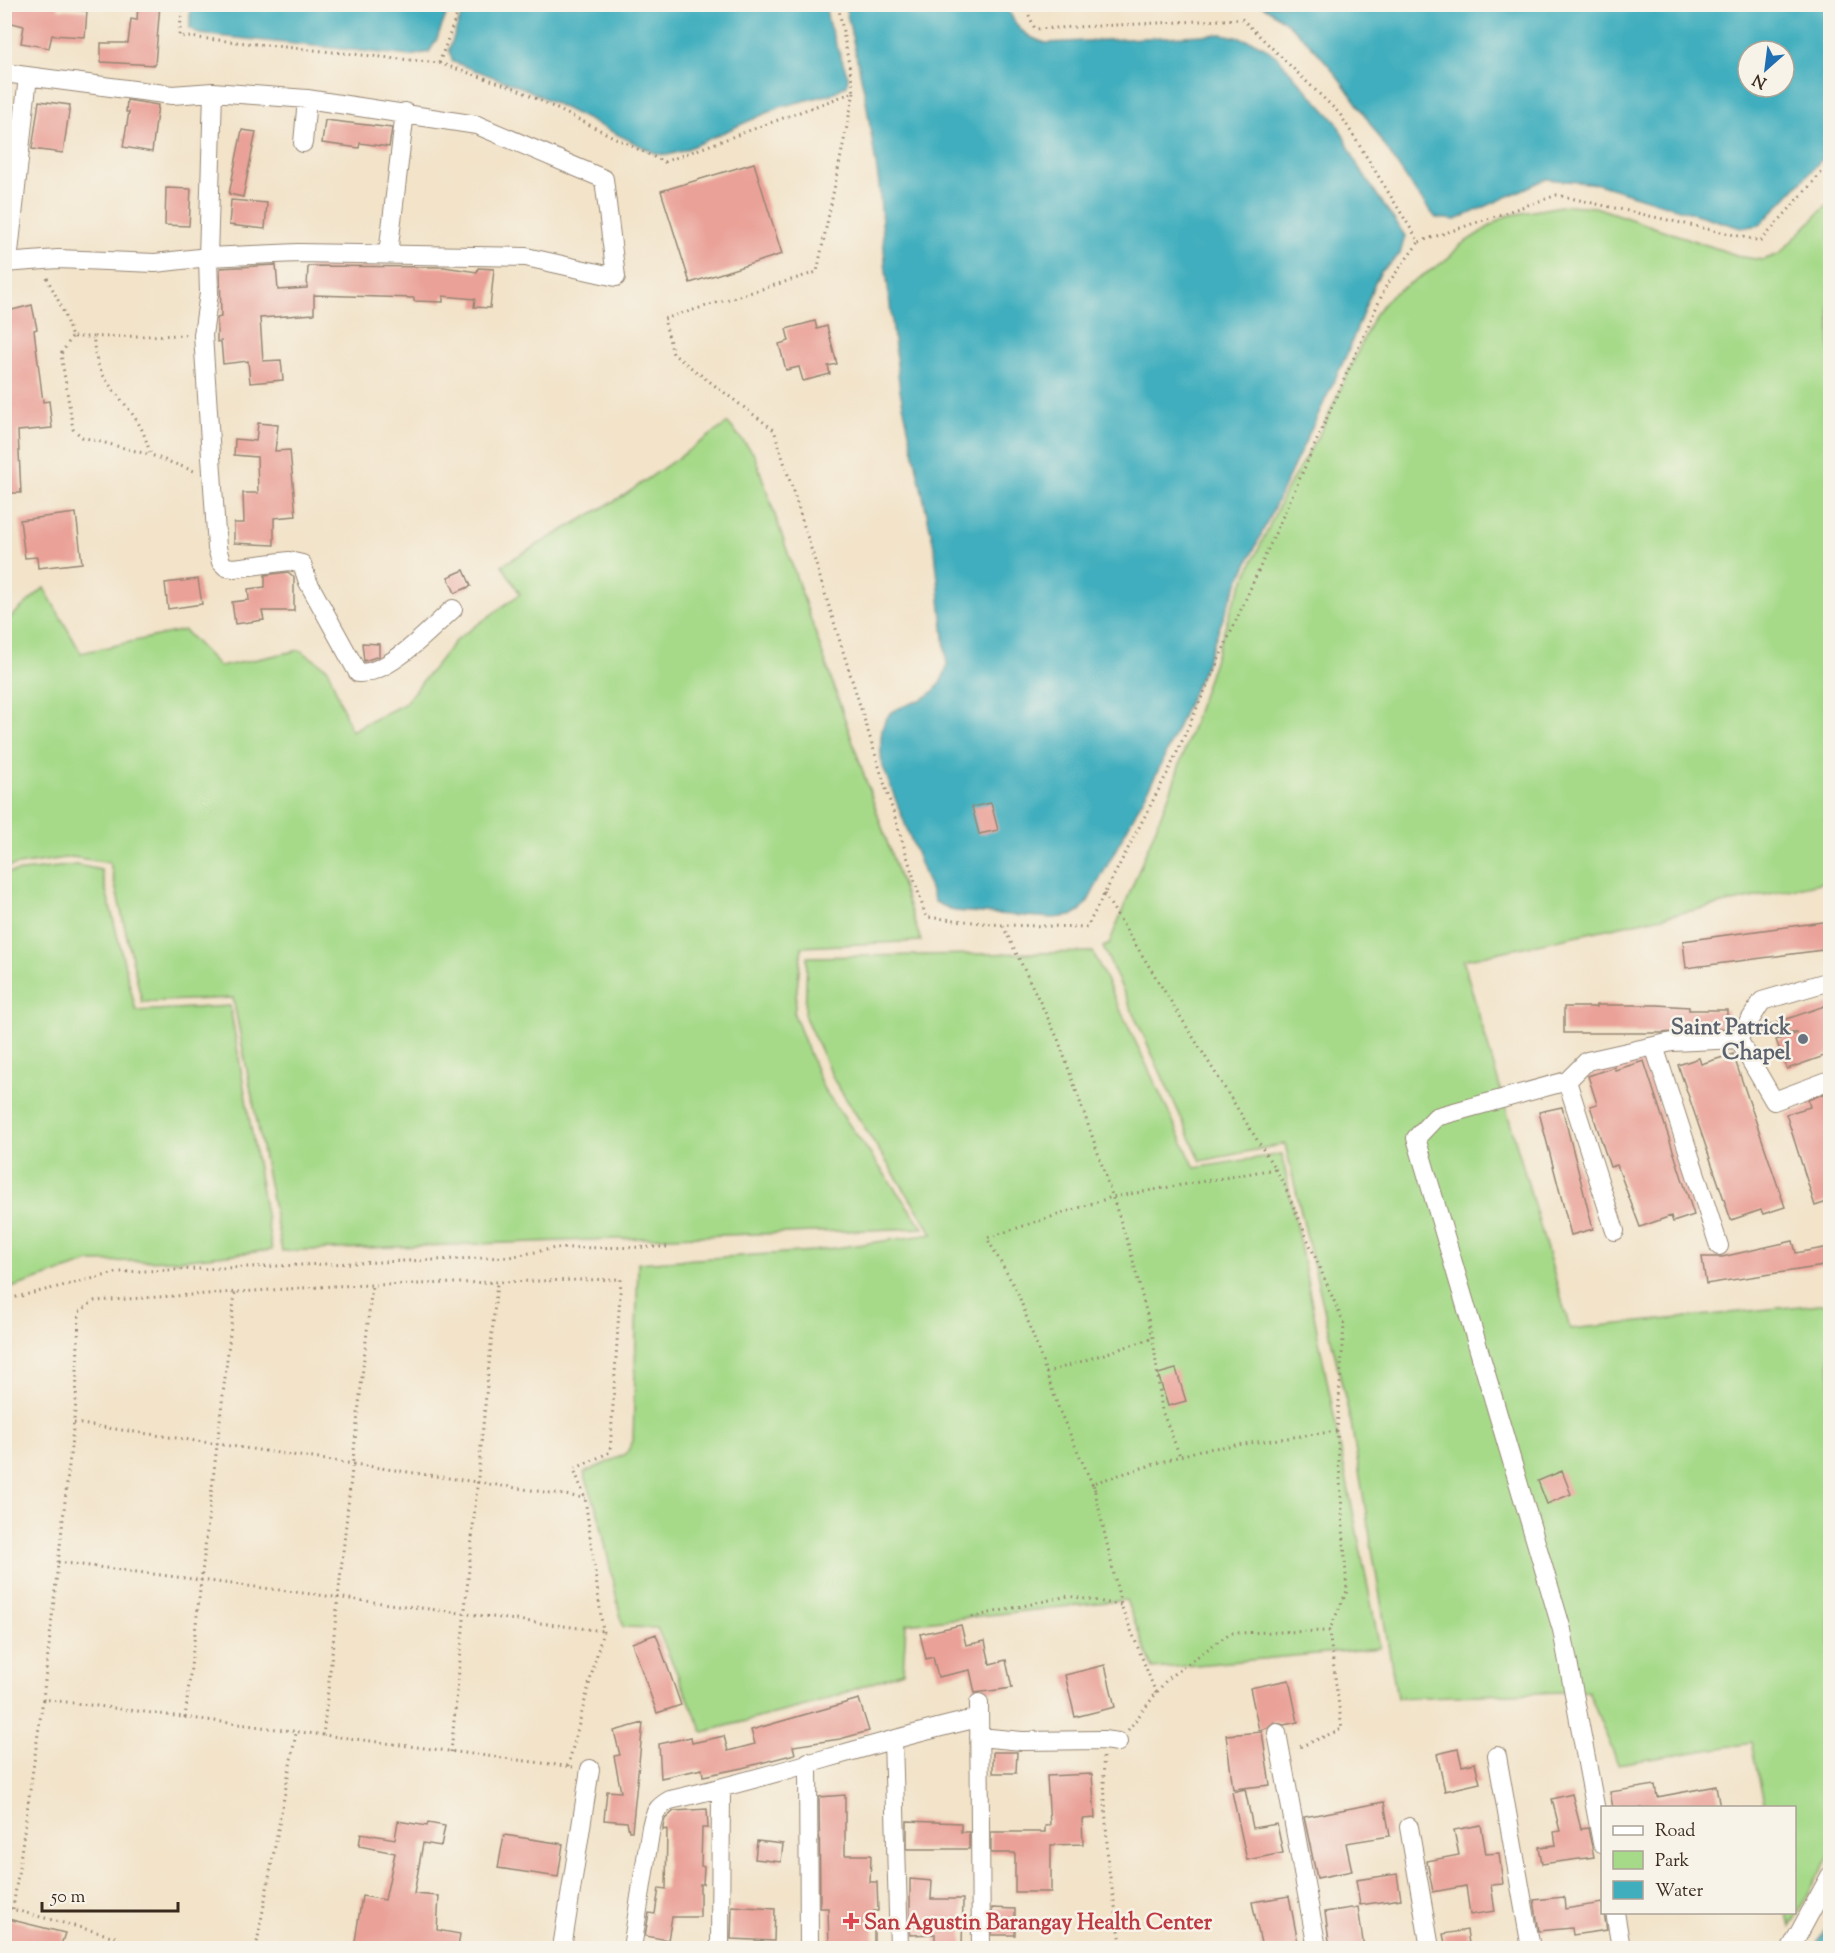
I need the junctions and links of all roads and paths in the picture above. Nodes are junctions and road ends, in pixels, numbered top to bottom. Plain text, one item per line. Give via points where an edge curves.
1 (183, 4) edge
2 (461, 4) edge
3 (838, 4) edge
4 (1024, 4) edge
5 (439, 63) junction
6 (4, 73) edge
7 (28, 76) junction
8 (213, 92) junction
9 (854, 92) junction
10 (307, 99) junction
11 (405, 112) junction
12 (303, 143) dead end
13 (1830, 163) edge
14 (1419, 242) junction
15 (388, 254) junction
16 (208, 257) junction
17 (32, 259) junction
18 (6, 262) edge
19 (203, 335) junction
20 (72, 337) junction
21 (94, 337) junction
22 (151, 454) junction
23 (212, 480) junction
24 (453, 609) dead end
25 (1104, 894) junction
26 (1002, 925) junction
27 (1830, 981) edge
28 (1738, 1039) junction
29 (1654, 1046) junction
30 (1830, 1080) edge
31 (1567, 1082) junction
32 (1275, 1169) junction
33 (1112, 1197) junction
34 (1615, 1232) dead end
35 (1719, 1246) dead end
36 (668, 1247) dead end
37 (497, 1282) junction
38 (372, 1285) junction
39 (235, 1292) junction
40 (4, 1300) edge
41 (1153, 1338) junction
42 (1046, 1373) junction
43 (74, 1423) junction
44 (1337, 1431) junction
45 (218, 1444) junction
46 (1180, 1456) junction
47 (353, 1464) junction
48 (477, 1482) junction
49 (1095, 1490) junction
50 (585, 1498) junction
51 (58, 1562) junction
52 (202, 1580) junction
53 (338, 1597) junction
54 (1121, 1605) junction
55 (465, 1613) junction
56 (972, 1617) dead end
57 (603, 1631) junction
58 (1329, 1631) junction
59 (1156, 1693) junction
60 (43, 1699) junction
61 (185, 1718) junction
62 (296, 1732) junction
63 (1277, 1733) dead end
64 (323, 1736) junction
65 (979, 1737) junction
66 (893, 1740) junction
67 (1110, 1741) junction
68 (451, 1752) junction
69 (1281, 1755) junction
70 (1497, 1756) dead end
71 (808, 1762) junction
72 (568, 1766) junction
73 (590, 1769) joint
74 (721, 1788) junction
75 (1409, 1827) dead end
76 (1601, 1838) edge
77 (1830, 1876) edge
78 (4, 1907) edge
79 (14, 1909) junction
80 (1615, 1914) edge
81 (120, 1948) edge
82 (256, 1948) edge
83 (562, 1948) edge
84 (632, 1948) edge
85 (720, 1948) edge
86 (809, 1948) edge
87 (899, 1948) edge
88 (981, 1948) edge
89 (1122, 1948) edge
90 (1317, 1948) edge
91 (1430, 1948) edge
92 (1531, 1948) edge
93 (1621, 1948) edge
94 (1791, 1948) edge

1 - 5 path via 179,36
2 - 5 path
3 - 9 path
4 - 14 path via 1035,29 1242,19 1340,114
5 - 9 path via 515,88 664,162
6 - 7 street
7 - 8 street via 172,95
7 - 18 street
8 - 10 street
8 - 16 street
9 - 26 path via 817,272 664,319 674,354 774,430 926,917
10 - 11 street
10 - 12 street
11 - 15 street
11 - 15 street via 477,124 604,179 616,277 526,257
13 - 14 path via 1761,241 1557,195
14 - 25 path via 1386,286 1170,768
15 - 16 street
16 - 17 street via 155,263
16 - 19 street via 209,293
17 - 18 street
17 - 20 path via 50,282
19 - 21 path
19 - 23 street
20 - 21 path
20 - 22 path via 61,354 73,429 82,437
21 - 22 path via 93,354 99,370 143,431
22 - 23 path
23 - 24 street via 220,562 226,567 289,561 302,564 358,673 370,673 400,656
25 - 26 path via 1087,927
25 - 32 path
26 - 33 path via 1058,1039
27 - 28 street via 1761,1001
28 - 29 street
28 - 30 street via 1774,1101
29 - 31 street via 1587,1061
29 - 35 street
31 - 34 street
31 - 76 street via 1436,1117 1416,1138 1562,1630
32 - 33 path
32 - 44 path via 1344,1324
33 - 41 path
33 - 42 path via 987,1238 1018,1293
36 - 40 path via 556,1248 509,1257 120,1272
37 - 38 path
37 - 48 path
37 - 50 path via 621,1279 610,1452 574,1469
38 - 39 path
38 - 47 path
39 - 43 path via 94,1301 80,1312
39 - 45 path
41 - 42 path
41 - 46 path via 1162,1411
42 - 49 path
43 - 45 path
43 - 51 path
44 - 46 path
44 - 58 path via 1347,1591
45 - 47 path
45 - 52 path
46 - 49 path via 1093,1483
47 - 48 path
47 - 53 path
48 - 50 path
48 - 55 path
49 - 54 path
50 - 57 path
51 - 52 path
51 - 60 path
52 - 53 path
52 - 61 path
53 - 55 path
53 - 64 path
54 - 56 path via 1068,1596
54 - 59 path
55 - 57 path
55 - 68 path
57 - 72 path
58 - 59 path via 1230,1633 1168,1678
58 - 69 path via 1342,1729
59 - 67 path
60 - 61 path
60 - 79 path
61 - 62 path
62 - 64 path
62 - 82 path
63 - 69 street
64 - 68 path
65 - 66 street via 979,1711
65 - 67 street
65 - 88 street
66 - 71 street
66 - 87 street
67 - 89 path via 1108,1865
68 - 72 path
69 - 90 street
70 - 92 street
71 - 74 street
71 - 86 street
72 - 73 path
73 - 83 street
74 - 84 street via 670,1800 654,1812
74 - 85 street
75 - 91 street
77 - 94 street
78 - 79 path
79 - 81 path via 119,1938
80 - 93 street

